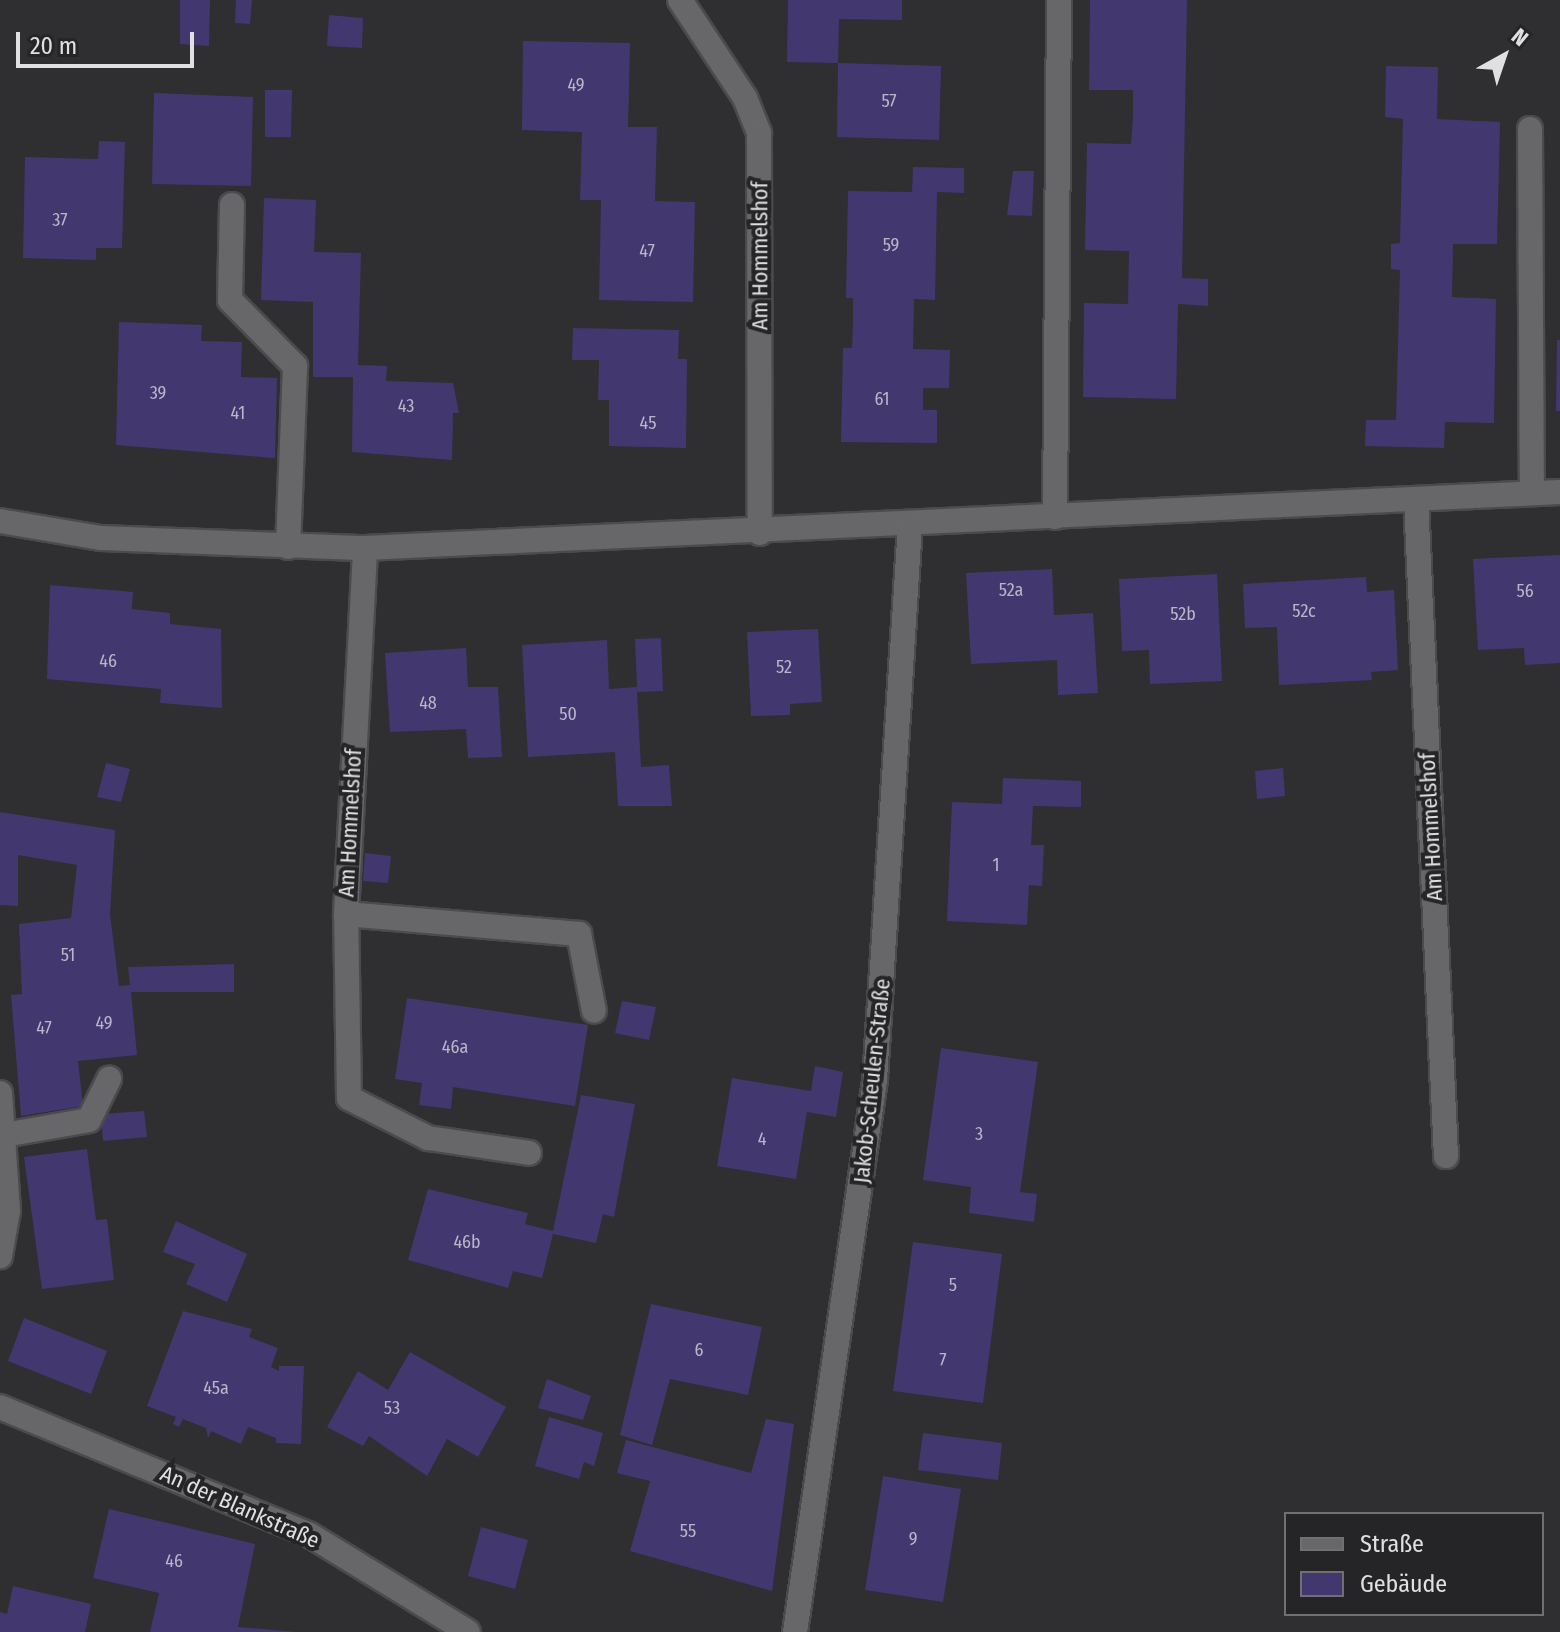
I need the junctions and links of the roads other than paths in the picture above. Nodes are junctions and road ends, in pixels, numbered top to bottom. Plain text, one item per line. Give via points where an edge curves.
1 (680, 0) edge
2 (1059, 0) edge
3 (1530, 129) dead end
4 (232, 205) dead end
5 (1560, 492) edge
6 (1532, 493) junction
7 (1416, 499) junction
8 (1055, 517) junction
9 (0, 521) edge
10 (910, 526) junction
11 (760, 533) junction
12 (288, 547) junction
13 (365, 548) junction
14 (346, 914) junction
15 (594, 1011) dead end
16 (109, 1079) dead end
17 (0, 1093) edge
18 (4, 1135) junction
19 (529, 1153) dead end
20 (1446, 1156) dead end
21 (0, 1256) edge
22 (0, 1407) edge
23 (468, 1632) edge
24 (795, 1632) edge

1 - 11 street, Am Hommelshof via 745,98 759,133
2 - 8 street
3 - 6 street
4 - 12 street via 230,300 295,366
5 - 6 street
6 - 7 street
7 - 8 street
7 - 20 street, Am Hommelshof
8 - 10 street
9 - 12 street via 101,538
10 - 11 street
10 - 24 street, Jakob-Scheulen-Straße via 875,1080
11 - 13 street
12 - 13 street
13 - 14 street, Am Hommelshof
14 - 15 street via 579,934
14 - 19 street, Am Hommelshof via 349,1098 428,1138
16 - 18 street via 89,1120
17 - 18 street
18 - 21 street via 8,1211
22 - 23 street, An der Blankstraße via 289,1525

